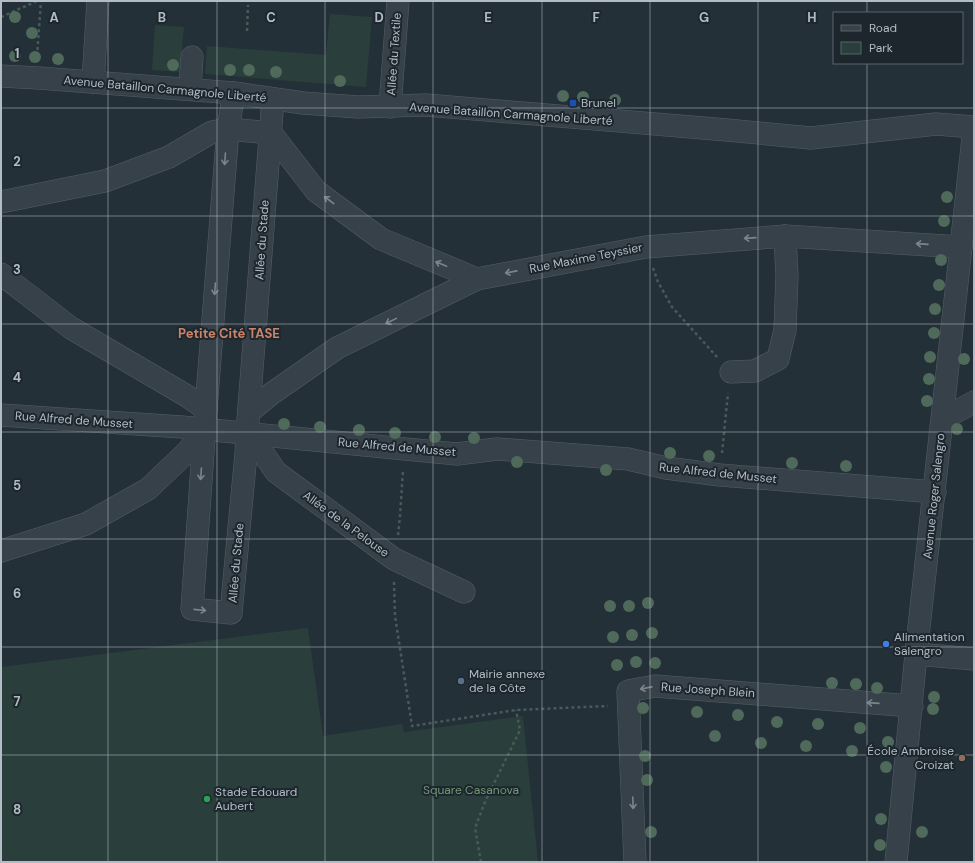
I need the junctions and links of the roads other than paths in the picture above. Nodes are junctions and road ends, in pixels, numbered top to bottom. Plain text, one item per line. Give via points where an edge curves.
1 (98, 1) edge
2 (398, 1) edge
3 (192, 57) dead end
4 (1, 76) edge
5 (92, 82) junction
6 (190, 89) junction
7 (234, 92) junction
8 (273, 98) junction
9 (390, 107) junction
10 (974, 128) edge
11 (228, 130) junction
12 (271, 133) junction
13 (1, 202) edge
14 (785, 236) junction
15 (961, 247) junction
16 (1, 274) edge
17 (477, 279) junction
18 (731, 372) road end
19 (974, 402) edge
20 (1, 415) edge
21 (205, 419) junction
22 (942, 419) junction
23 (248, 422) junction
24 (935, 492) junction
25 (1, 552) edge
26 (464, 592) dead end
27 (916, 654) junction
28 (974, 659) edge
29 (912, 706) junction
30 (635, 862) edge
31 (896, 862) edge

1 - 5 street
2 - 9 street, Allée du Textile
3 - 6 street
4 - 5 street, Avenue Bataillon Carmagnole Liberté
5 - 6 street, Avenue Bataillon Carmagnole Liberté
6 - 7 street, Avenue Bataillon Carmagnole Liberté
7 - 8 street, Avenue Bataillon Carmagnole Liberté
7 - 11 street, Allée du Stade
8 - 9 street, Avenue Bataillon Carmagnole Liberté via 334,106
8 - 12 street, Allée du Stade
9 - 10 street, Avenue Bataillon Carmagnole Liberté via 426,105 811,138 936,124
10 - 15 street, Avenue Roger Salengro
11 - 12 street
11 - 13 street via 212,132 169,157 105,181
11 -> 21 street, Allée du Stade
17 -> 12 street via 381,239 316,191
12 - 23 street, Allée du Stade
15 -> 14 street, Rue Maxime Teyssier
14 -> 17 street, Rue Maxime Teyssier via 646,247
14 - 18 street via 785,330 778,359 755,371
15 - 22 street, Avenue Roger Salengro
16 - 21 street via 71,328 187,396
17 -> 23 street, Rue Maxime Teyssier via 337,348 271,394
19 - 22 street
20 - 21 street, Rue Alfred de Musset
21 - 23 street, Rue Alfred de Musset
21 -> 23 street, Allée du Stade via 192,609 225,613 231,613
21 - 25 street via 189,450 148,489 86,524
22 - 24 street, Avenue Roger Salengro
23 - 24 street, Rue Alfred de Musset via 405,449 457,454 497,449 628,459 666,468 720,475
23 - 26 street, Allée de la Pelouse via 263,453 276,472 394,560
24 - 27 street, Avenue Roger Salengro
27 - 28 street
27 - 29 street, Avenue Roger Salengro
29 -> 30 street, Rue Joseph Blein via 655,686 628,691
29 - 31 street, Avenue Roger Salengro

